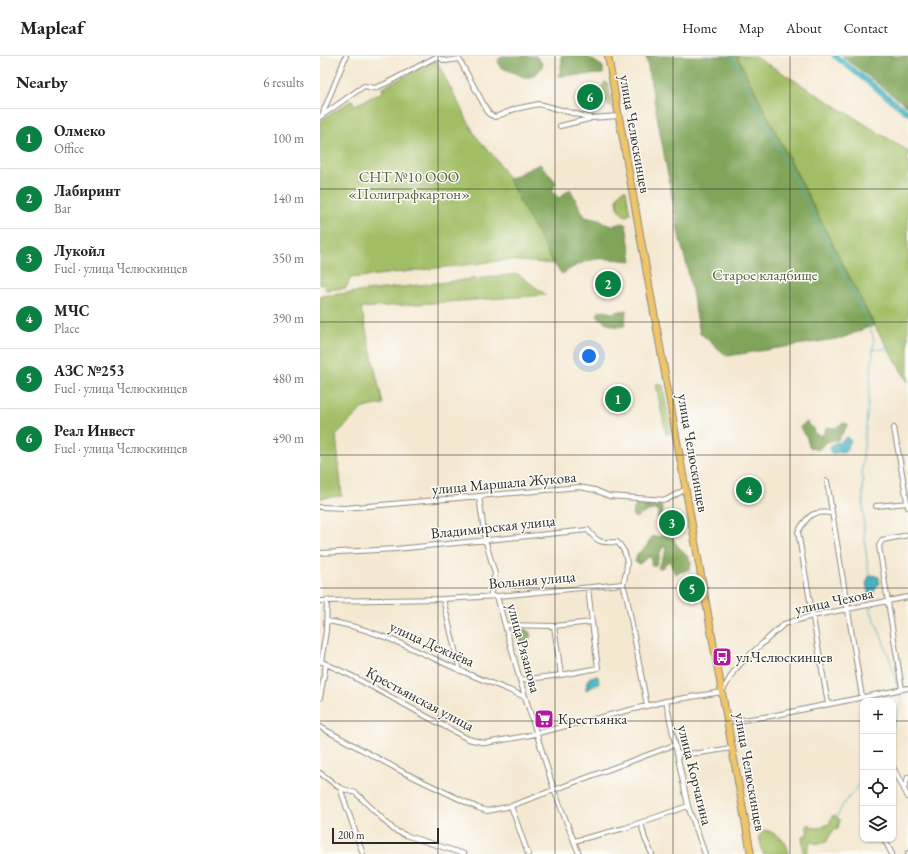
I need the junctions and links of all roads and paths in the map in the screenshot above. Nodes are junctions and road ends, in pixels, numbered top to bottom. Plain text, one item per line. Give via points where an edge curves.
1 (346, 56) edge
2 (608, 56) edge
3 (321, 116) edge
4 (618, 116) junction
5 (591, 118) junction
6 (560, 126) dead end
7 (894, 428) dead end
8 (827, 481) dead end
9 (686, 489) junction
10 (479, 496) junction
11 (908, 504) edge
12 (876, 506) dead end
13 (320, 507) edge
14 (832, 513) junction
15 (908, 535) edge
16 (485, 540) junction
17 (320, 553) edge
18 (622, 584) junction
19 (588, 588) junction
20 (490, 596) junction
21 (498, 596) junction
22 (908, 597) edge
23 (443, 599) junction
24 (327, 600) junction
25 (320, 601) edge
26 (887, 602) junction
27 (848, 609) junction
28 (812, 616) junction
29 (327, 621) junction
30 (592, 622) junction
31 (506, 625) junction
32 (554, 626) junction
33 (320, 662) edge
34 (326, 664) junction
35 (460, 670) junction
36 (561, 675) junction
37 (520, 680) junction
38 (908, 688) edge
39 (902, 689) junction
40 (722, 692) junction
41 (525, 697) junction
42 (862, 697) junction
43 (320, 698) edge
44 (666, 701) junction
45 (828, 704) junction
46 (647, 706) junction
47 (728, 722) junction
48 (320, 727) edge
49 (537, 732) junction
50 (674, 745) junction
51 (732, 748) junction
52 (677, 754) junction
53 (895, 770) edge
54 (320, 773) edge
55 (908, 777) edge
56 (340, 788) junction
57 (904, 788) junction
58 (554, 790) junction
59 (908, 797) edge
60 (511, 806) junction
61 (688, 806) junction
62 (641, 823) junction
63 (574, 841) junction
64 (886, 842) edge
65 (363, 854) edge
66 (464, 854) edge
67 (528, 854) edge
68 (579, 854) edge
69 (652, 854) edge
70 (705, 854) edge
71 (751, 854) edge
72 (892, 854) edge

1 - 3 street
2 - 4 main road, улица Челюскинцев
3 - 5 street via 364,86 375,88 385,84 436,57 446,61 459,59 489,114 495,117 515,109 539,104
4 - 5 street
4 - 9 main road, улица Челюскинцев
5 - 6 street
7 - 11 street
8 - 14 street
9 - 10 street, улица Маршала Жукова via 666,500 609,496 579,487
9 - 40 main road, улица Челюскинцев
10 - 13 street, улица Маршала Жукова via 346,508
10 - 16 street, улица Рязанова
11 - 12 street
14 - 27 street
14 - 28 street via 819,512 807,517 798,532
15 - 26 street via 880,542
16 - 17 street, Владимирская улица
16 - 18 street, Владимирская улица via 588,530 596,540 604,543 617,542 624,548 627,571
16 - 20 street, улица Рязанова via 495,574
18 - 19 street, Вольная улица
18 - 46 street via 627,598
19 - 21 street, Вольная улица
19 - 30 street
20 - 21 street, улица Рязанова
20 - 23 street, Вольная улица
21 - 31 street, улица Рязанова
22 - 26 street, улица Чехова
23 - 24 street, Вольная улица
23 - 35 street
24 - 25 street, Вольная улица
24 - 29 street
26 - 27 street, улица Чехова
26 - 39 street
27 - 28 street, улица Чехова
27 - 42 street
28 - 40 street, улица Чехова via 784,624 743,661
28 - 45 street
29 - 33 street
29 - 35 street, улица Дежнёва via 351,624 387,637
30 - 32 street
30 - 36 street via 598,668
31 - 32 street
31 - 37 street, улица Рязанова
32 - 36 street
33 - 34 street, Крестьянская улица
34 - 43 street
34 - 49 street, Крестьянская улица via 468,739 485,743
35 - 41 street, улица Дежнёва
36 - 37 street
37 - 41 street, улица Рязанова
38 - 39 street
39 - 42 street
40 - 44 street, Крестьянская улица
40 - 47 main road, улица Челюскинцев
41 - 49 street, улица Рязанова
42 - 45 street
44 - 46 street, Крестьянская улица
44 - 50 street, улица Корчагина
45 - 47 street
46 - 49 street, Крестьянская улица
47 - 51 main road, улица Челюскинцев
48 - 60 street via 403,772 487,812
49 - 58 street, улица Рязанова
50 - 52 street, улица Корчагина
50 - 58 street
51 - 52 street
51 - 71 main road, улица Челюскинцев
52 - 61 street, улица Корчагина
53 - 57 street
54 - 56 street
55 - 57 street
56 - 65 street
56 - 66 street via 356,793 394,830
57 - 59 street
58 - 60 street
58 - 63 street, улица Рязанова
60 - 67 street
61 - 62 street
61 - 70 street, улица Корчагина
62 - 63 street
62 - 69 street
63 - 68 street, улица Рязанова
64 - 72 street

